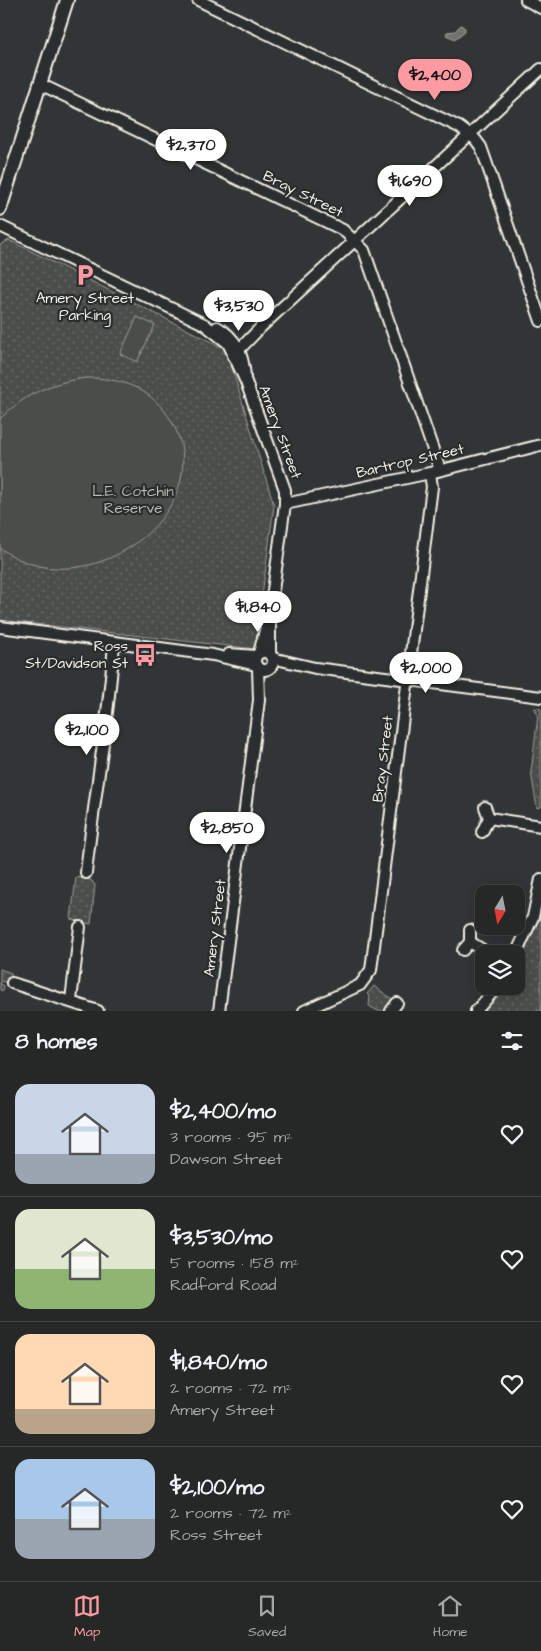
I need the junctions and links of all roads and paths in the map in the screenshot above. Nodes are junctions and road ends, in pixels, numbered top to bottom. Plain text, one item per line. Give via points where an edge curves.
1 (67, 0) edge
2 (198, 0) edge
3 (526, 0) edge
4 (541, 8) edge
5 (541, 69) edge
6 (40, 84) junction
7 (469, 134) junction
8 (0, 209) edge
9 (0, 226) edge
10 (354, 241) junction
11 (541, 321) edge
12 (262, 326) junction
13 (231, 342) junction
14 (237, 354) junction
15 (541, 445) edge
16 (435, 472) junction
17 (285, 504) junction
18 (0, 628) edge
19 (114, 642) junction
20 (264, 661) junction
21 (408, 679) junction
22 (541, 697) edge
23 (485, 807) dead end
24 (489, 818) junction
25 (541, 826) edge
26 (482, 832) dead end
27 (86, 873) dead end
28 (541, 879) edge
29 (80, 927) dead end
30 (470, 930) dead end
31 (520, 945) edge
32 (475, 949) edge
33 (12, 983) dead end
34 (490, 995) edge
35 (71, 1000) junction
36 (98, 1011) edge
37 (220, 1011) edge
38 (304, 1011) edge
39 (476, 1011) edge

1 - 6 street
2 - 7 street
3 - 4 street
5 - 7 street
6 - 8 street
6 - 10 street, Bray Street via 343,230
7 - 10 street
7 - 11 street via 481,147
9 - 13 street, Amery Street via 204,324
10 - 12 street
10 - 16 street, Bray Street via 364,250
12 - 13 street
12 - 14 street
13 - 14 street, Amery Street
14 - 17 street, Amery Street via 285,490
15 - 16 street, Bartrop Street
16 - 17 street, Bartrop Street
16 - 21 street, Bray Street
17 - 20 street, Amery Street
18 - 19 street
19 - 20 street
19 - 27 street via 111,688
20 - 21 street
20 - 37 street, Amery Street
21 - 22 street
21 - 38 street, Bray Street via 371,970 360,985
23 - 24 street
24 - 25 street
24 - 26 street
28 - 31 street via 533,917
29 - 35 street
30 - 32 street via 467,946
33 - 35 street
34 - 39 street
35 - 36 street

